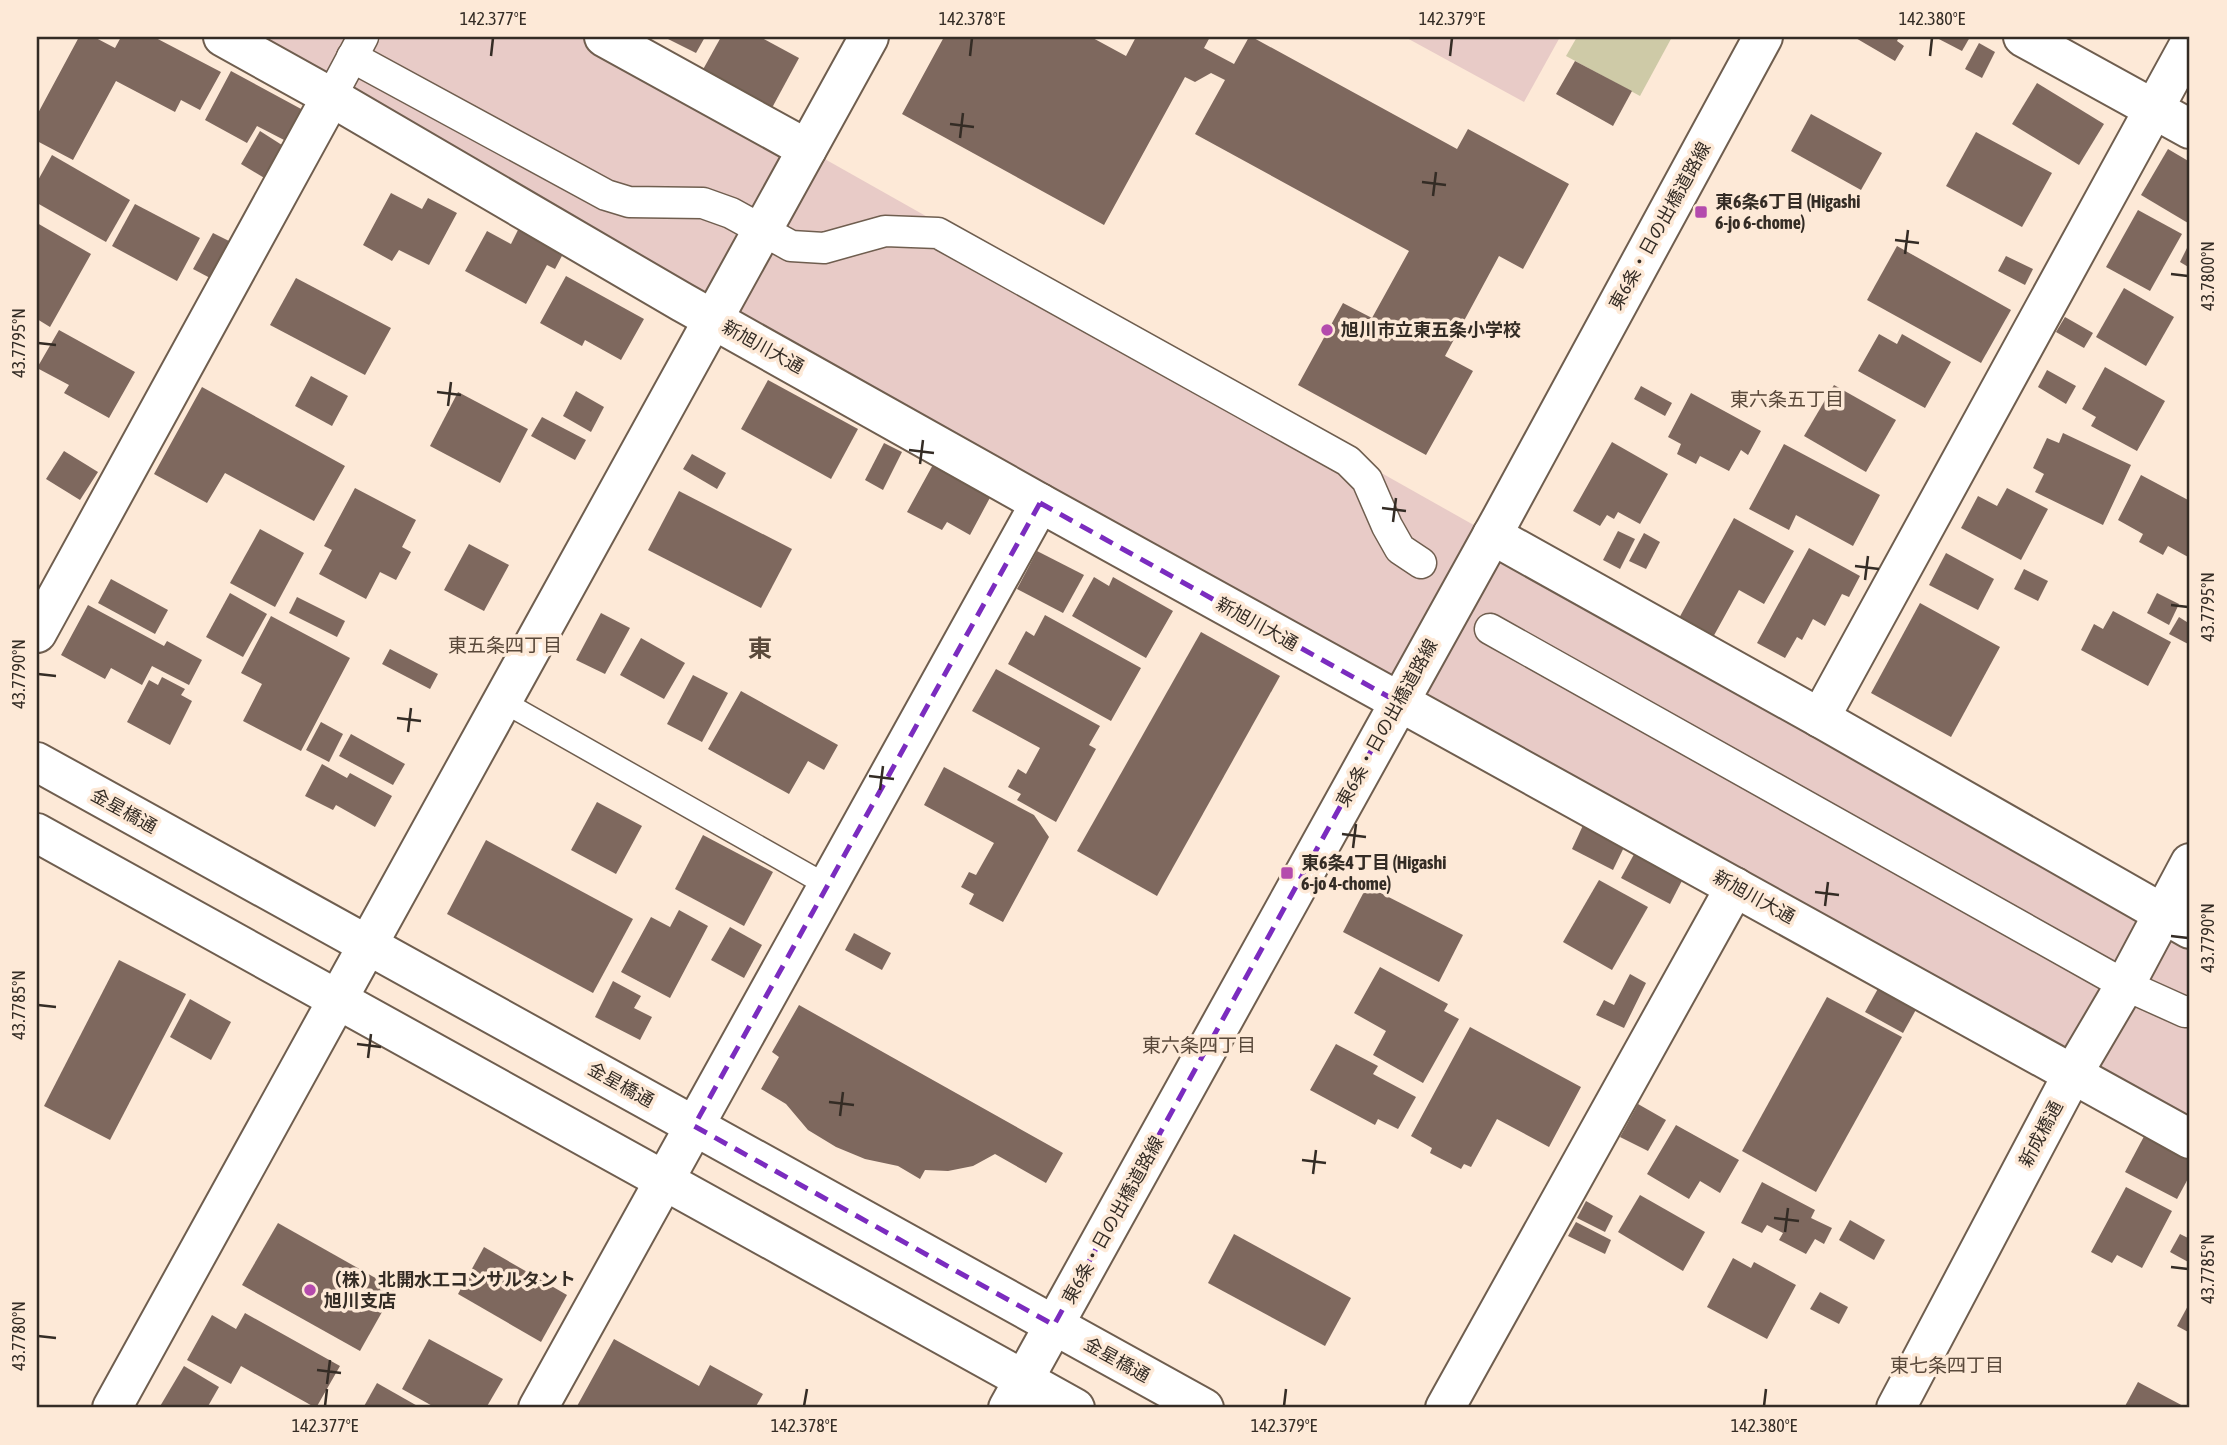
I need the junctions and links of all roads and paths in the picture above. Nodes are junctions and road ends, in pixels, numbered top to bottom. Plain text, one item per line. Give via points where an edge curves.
1 (223, 37) edge
2 (604, 37) edge
3 (869, 37) edge
4 (1763, 37) edge
5 (2023, 37) edge
6 (2190, 43) edge
7 (358, 47) edge
8 (331, 97) junction
9 (2155, 110) junction
10 (2190, 130) edge
11 (807, 149) junction
12 (762, 231) junction
13 (713, 320) junction
14 (1041, 503) junction
15 (1492, 535) junction
16 (1421, 563) dead end
17 (1490, 629) dead end
18 (37, 633) edge
19 (502, 701) junction
20 (1398, 702) junction
21 (1820, 718) junction
22 (37, 762) edge
23 (37, 833) edge
24 (2190, 863) edge
25 (828, 886) junction
26 (1735, 887) junction
27 (2176, 922) edge
28 (368, 946) junction
29 (2125, 985) junction
30 (339, 1000) junction
31 (2190, 1011) edge
32 (2072, 1075) junction
33 (694, 1126) junction
34 (2190, 1139) edge
35 (664, 1181) junction
36 (1054, 1325) junction
37 (1016, 1394) edge
38 (112, 1408) edge
39 (538, 1408) edge
40 (1075, 1408) edge
41 (1204, 1408) edge
42 (1445, 1408) edge
43 (1896, 1408) edge

1 - 8 street, 新旭川大通
2 - 11 street
3 - 11 street
4 - 15 street, 東6条・日の出橋道路線
5 - 9 street
6 - 9 street
7 - 8 street
7 - 12 street via 606,195 629,202 703,203
8 - 13 street, 新旭川大通
8 - 18 street
9 - 10 street
9 - 21 street
11 - 12 street
12 - 13 street
12 - 16 street via 792,246 824,248 885,232 938,233 1348,461 1367,480 1400,549
13 - 14 street, 新旭川大通
13 - 19 street
14 - 20 street, 新旭川大通
14 - 25 street
15 - 20 street, 東6条・日の出橋道路線
15 - 21 street
17 - 29 street
19 - 25 lane
19 - 28 street
20 - 26 street, 新旭川大通
20 - 36 street, 東6条・日の出橋道路線
21 - 27 street
22 - 28 street, 金星橋通
23 - 30 street
24 - 27 street, 新成橋通
25 - 33 street
26 - 32 street, 新旭川大通
26 - 42 street
27 - 29 street, 新成橋通
28 - 30 street
28 - 33 street, 金星橋通
29 - 31 street
29 - 32 street, 新成橋通
30 - 35 street
30 - 38 street
32 - 34 street, 新旭川大通
32 - 43 street, 新成橋通
33 - 35 street
33 - 36 street, 金星橋通
35 - 37 street
35 - 39 street
36 - 37 street, 東6条・日の出橋道路線
36 - 41 street, 金星橋通
37 - 40 street

